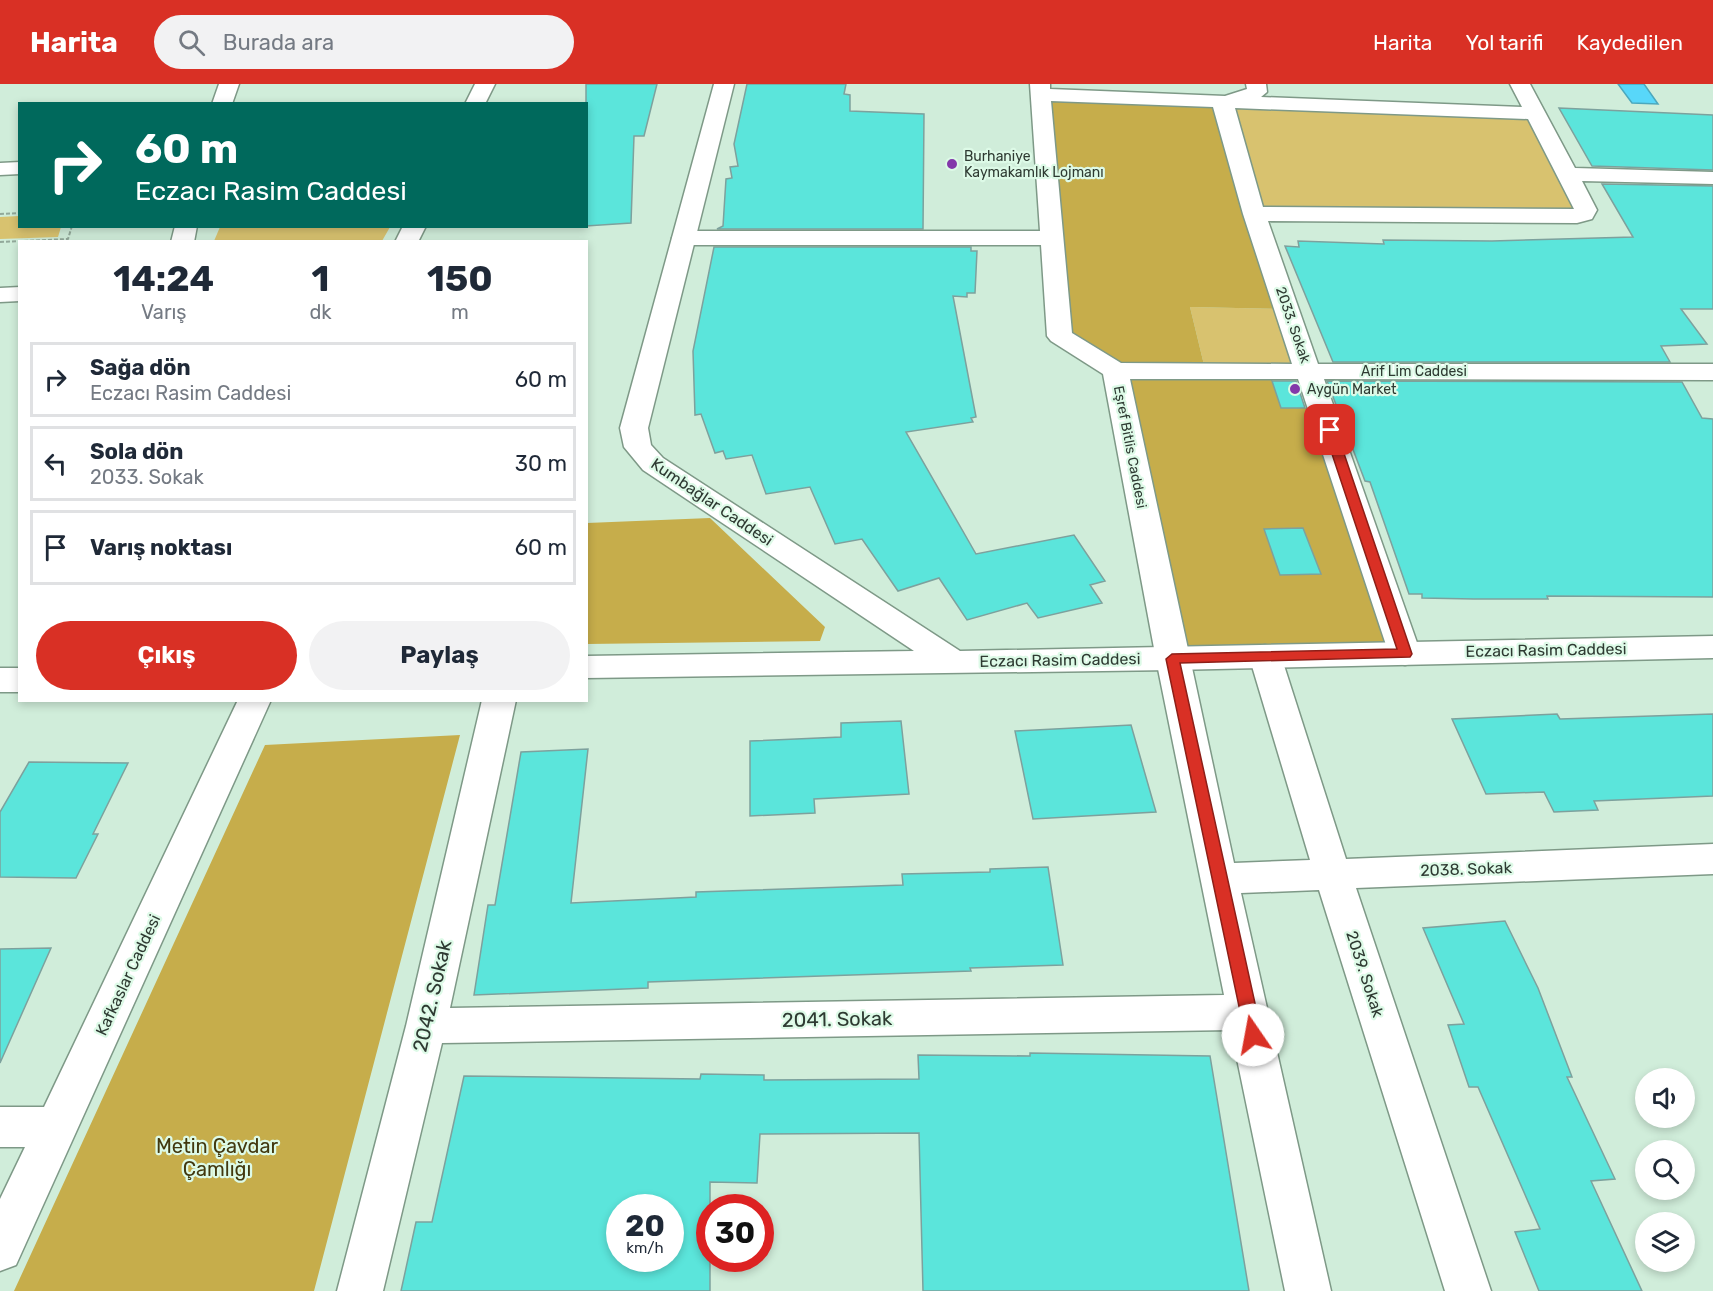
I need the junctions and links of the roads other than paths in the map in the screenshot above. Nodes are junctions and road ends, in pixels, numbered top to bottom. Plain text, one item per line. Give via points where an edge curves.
1 (229, 84) edge
2 (485, 84) edge
3 (724, 84) edge
4 (1256, 84) edge
5 (1520, 84) edge
6 (1040, 90) edge
7 (223, 102) edge
8 (476, 102) edge
9 (1227, 103) junction
10 (1534, 113) junction
11 (18, 168) edge
12 (0, 169) edge
13 (1568, 174) junction
14 (1713, 178) edge
15 (1254, 214) junction
16 (683, 238) junction
17 (1052, 238) junction
18 (18, 294) edge
19 (0, 295) edge
20 (1114, 370) junction
21 (1308, 370) junction
22 (1713, 372) edge
23 (1713, 647) edge
24 (1405, 654) junction
25 (1265, 656) junction
26 (1172, 659) junction
27 (952, 661) junction
28 (588, 667) edge
29 (0, 680) edge
30 (18, 680) edge
31 (254, 702) edge
32 (499, 702) edge
33 (1713, 859) edge
34 (1333, 875) junction
35 (1219, 879) junction
36 (1248, 1012) junction
37 (426, 1026) junction
38 (0, 1127) edge
39 (57, 1127) junction
40 (0, 1249) edge
41 (360, 1291) edge
42 (1308, 1291) edge
43 (1468, 1291) edge

1 - 7 street
2 - 8 street
3 - 16 street, Kumbağlar Caddesi
4 - 9 street via 1257,92
5 - 10 street
6 - 9 street
6 - 17 street, Eşref Bitlis Caddesi
9 - 10 street
9 - 15 street, 2033. Sokak via 1223,108
10 - 13 street
11 - 12 street
13 - 14 street
13 - 15 street via 1586,210 1584,214
15 - 21 street, 2033. Sokak
16 - 17 street
16 - 27 street, Kumbağlar Caddesi via 634,428 638,447 653,464
17 - 20 street, Eşref Bitlis Caddesi via 1060,336
18 - 19 street
20 - 21 street, Arif Lim Caddesi
20 - 26 street, Eşref Bitlis Caddesi
21 - 22 street, Arif Lim Caddesi
21 - 24 street, 2033. Sokak
23 - 24 street, Eczacı Rasim Caddesi
24 - 25 street, Eczacı Rasim Caddesi
25 - 26 street, Eczacı Rasim Caddesi
25 - 34 street, 2039. Sokak
26 - 27 street, Eczacı Rasim Caddesi
26 - 35 street, Eşref Bitlis Caddesi
27 - 28 street, Eczacı Rasim Caddesi
29 - 30 street
31 - 39 street, Kafkaslar Caddesi
32 - 37 street, 2042. Sokak
33 - 34 street, 2038. Sokak
34 - 35 street, 2038. Sokak
34 - 43 street, 2039. Sokak
35 - 36 street, Eşref Bitlis Caddesi
36 - 37 street, 2041. Sokak
36 - 42 street, Eşref Bitlis Caddesi
37 - 41 street, 2042. Sokak
38 - 39 street
39 - 40 street, Kafkaslar Caddesi

